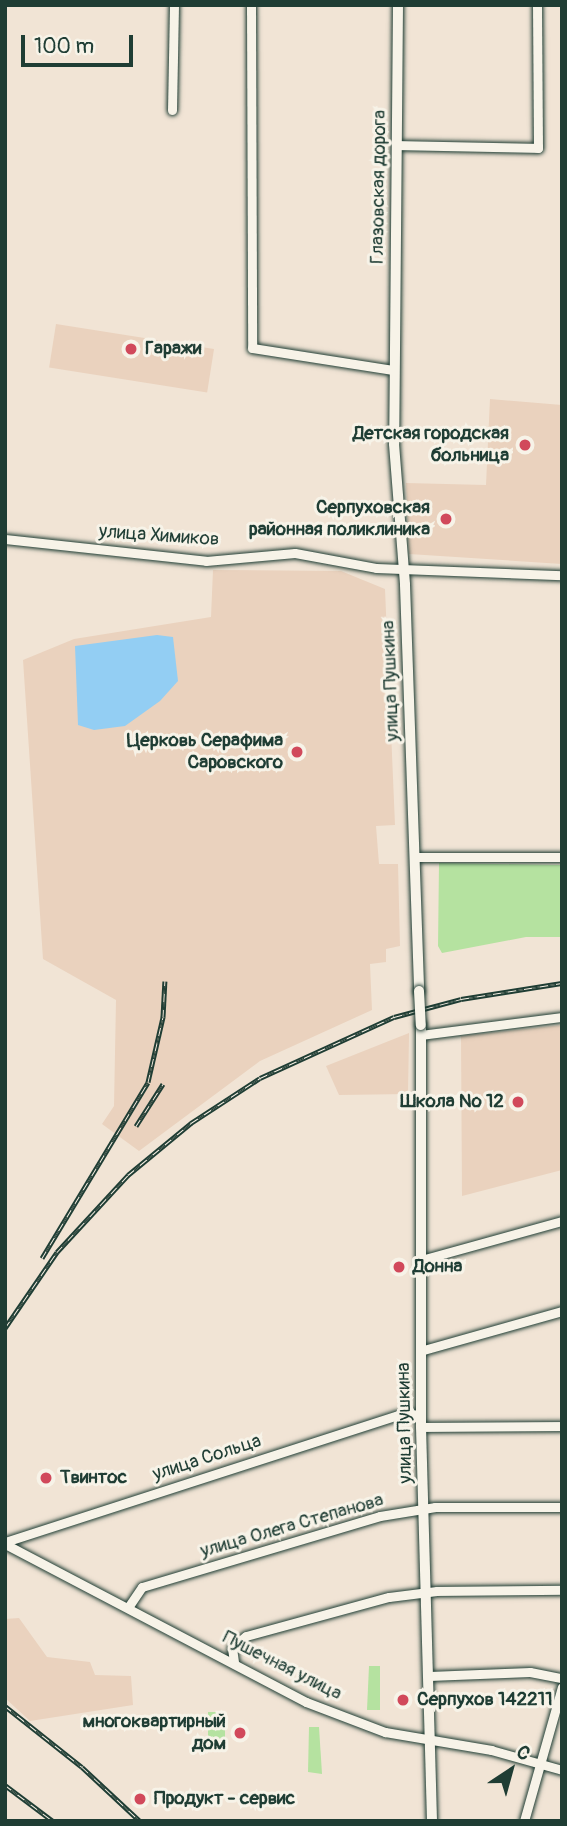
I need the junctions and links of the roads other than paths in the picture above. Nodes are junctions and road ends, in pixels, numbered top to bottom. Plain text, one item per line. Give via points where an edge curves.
1 (174, 5) edge
2 (251, 5) edge
3 (398, 5) edge
4 (537, 5) edge
5 (172, 110) dead end
6 (398, 145) junction
7 (393, 370) junction
8 (5, 539) edge
9 (402, 569) junction
10 (562, 575) edge
11 (416, 856) junction
12 (562, 857) edge
13 (562, 1017) edge
14 (421, 1030) junction
15 (562, 1221) edge
16 (421, 1260) junction
17 (562, 1311) edge
18 (421, 1351) junction
19 (421, 1414) junction
20 (562, 1426) edge
21 (421, 1427) junction
22 (562, 1507) edge
23 (424, 1510) junction
24 (5, 1543) edge
25 (562, 1590) edge
26 (427, 1594) junction
27 (129, 1606) junction
28 (234, 1662) junction
29 (429, 1676) junction
30 (562, 1678) edge
31 (562, 1687) edge
32 (431, 1743) junction
33 (539, 1765) junction
34 (562, 1770) edge
35 (432, 1821) edge
36 (524, 1821) edge

1 - 5 street
2 - 7 street via 252,348
3 - 6 street, Глазовская дорога
4 - 6 street via 538,148
6 - 7 street, Глазовская дорога
7 - 9 street, улица Пушкина
8 - 9 street, улица Химиков via 206,561 295,552
9 - 10 street, улица Химиков
9 - 11 street, улица Пушкина
11 - 12 street
11 - 14 street, улица Пушкина, bridge
13 - 14 street
14 - 16 street, улица Пушкина
15 - 16 street
16 - 18 street, улица Пушкина
17 - 18 street
18 - 19 street, улица Пушкина
19 - 21 street, улица Пушкина
19 - 24 street, улица Сольца via 398,1415
20 - 21 street
21 - 23 street, улица Пушкина
22 - 23 street, улица Олега Степанова
23 - 26 street, улица Пушкина
23 - 27 street, улица Олега Степанова via 380,1516 142,1587
24 - 27 street, Пушечная улица
25 - 26 street
26 - 28 street via 389,1597 246,1636 232,1648
26 - 29 street, улица Пушкина
27 - 28 street, Пушечная улица
28 - 32 street, Пушечная улица via 306,1702 385,1732
29 - 30 street via 530,1672
29 - 32 street, улица Пушкина
31 - 33 street
32 - 33 street, Пушечная улица via 491,1750
32 - 35 street, улица Пушкина
33 - 34 street, Пушечная улица
33 - 36 street

